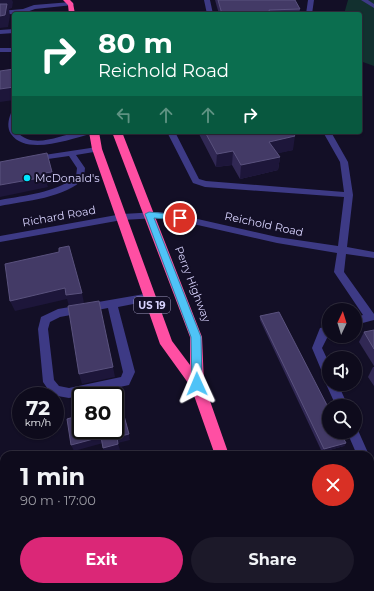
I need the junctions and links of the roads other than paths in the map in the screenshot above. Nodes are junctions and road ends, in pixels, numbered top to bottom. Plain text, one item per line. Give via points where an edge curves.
1 (33, 0) edge
2 (206, 0) edge
3 (311, 0) edge
4 (364, 0) edge
5 (70, 1) edge
6 (374, 6) edge
7 (34, 7) junction
8 (72, 12) edge
9 (209, 12) edge
10 (309, 12) edge
11 (0, 13) edge
12 (12, 31) edge
13 (0, 32) edge
14 (0, 50) edge
15 (12, 50) edge
16 (15, 134) edge
17 (79, 134) edge
18 (94, 134) edge
19 (119, 134) edge
20 (172, 134) edge
21 (328, 134) edge
22 (97, 149) junction
23 (71, 153) junction
24 (22, 161) edge
25 (349, 195) junction
26 (0, 203) edge
27 (149, 214) junction
28 (122, 217) junction
29 (0, 239) edge
30 (343, 251) junction
31 (374, 255) edge
32 (150, 298) junction
33 (112, 303) junction
34 (372, 317) edge
35 (362, 319) edge
36 (322, 335) edge
37 (322, 361) edge
38 (197, 384) junction
39 (356, 439) edge
40 (221, 451) edge
41 (361, 451) edge

1 - 7 street
2 - 9 street
3 - 10 street
4 - 6 street
5 - 7 street
5 - 8 highway
7 - 11 street via 24,11
12 - 13 street
14 - 15 street
16 - 17 street via 24,143
18 - 22 highway, Perry Highway / US 19
19 - 27 highway, Perry Highway / US 19
20 - 25 street via 196,181 205,184
21 - 25 street via 344,162
22 - 23 street
22 - 28 highway, Perry Highway / US 19
23 - 24 street
23 - 26 street via 81,168 80,178 69,186 56,193
25 - 30 street
27 - 28 street, Reichold Road
27 - 30 street, Reichold Road
27 - 38 highway, Perry Highway / US 19 via 196,337
28 - 29 street, Richard Road
28 - 32 highway, Perry Highway / US 19
30 - 31 street, Reichold Road
30 - 34 street via 339,272
32 - 33 street
32 - 38 highway, Perry Highway / US 19 via 166,344
33 - 33 street via 58,312 45,320 43,329 49,382 56,390 69,393 125,381 129,372
34 - 35 street
36 - 37 street via 316,348
38 - 40 highway, Perry Highway / US 19
39 - 41 street

